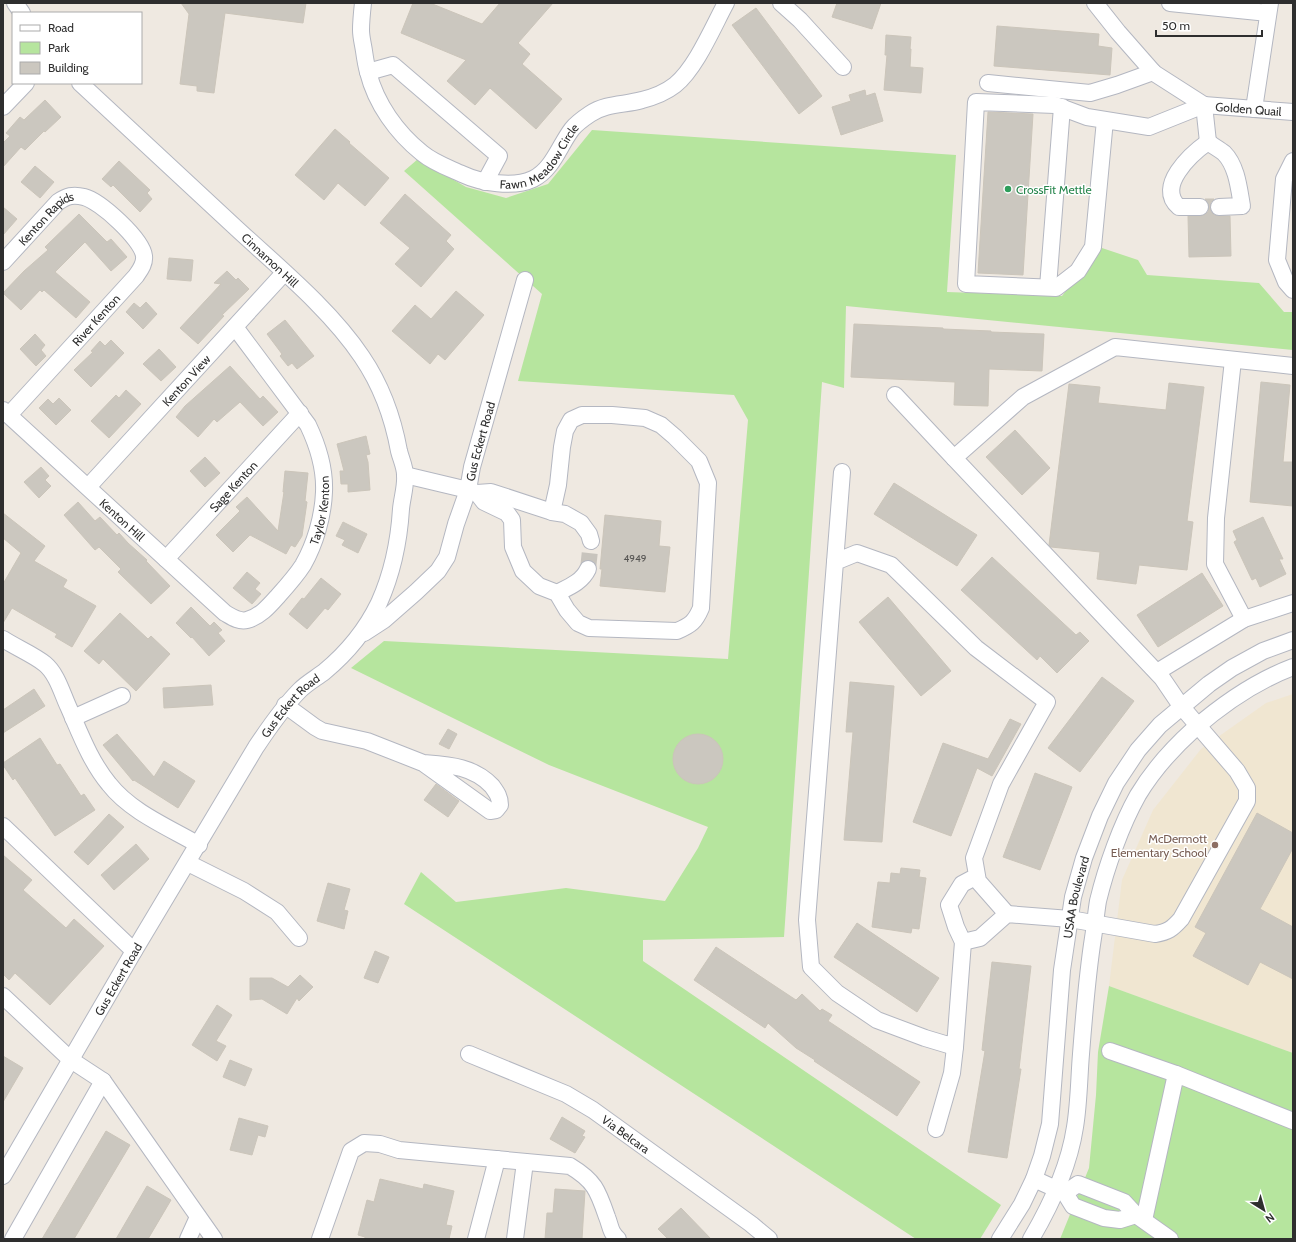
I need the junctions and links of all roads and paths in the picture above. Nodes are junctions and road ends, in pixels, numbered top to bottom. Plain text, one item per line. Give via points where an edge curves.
1 (15, 3) edge
2 (363, 3) edge
3 (726, 3) edge
4 (781, 3) edge
5 (1095, 3) edge
6 (1170, 3) edge
7 (1269, 8) edge
8 (21, 12) edge
9 (843, 67) dead end
10 (368, 72) junction
11 (1153, 72) junction
12 (988, 83) dead end
13 (25, 84) edge
14 (81, 84) edge
15 (1204, 105) junction
16 (3, 107) edge
17 (1062, 107) junction
18 (1254, 109) junction
19 (1293, 112) edge
20 (1105, 120) junction
21 (1208, 142) junction
22 (1293, 161) edge
23 (485, 182) junction
24 (1200, 207) dead end
25 (1219, 207) dead end
26 (116, 219) joint
27 (3, 262) edge
28 (284, 273) junction
29 (525, 280) dead end
30 (1048, 287) junction
31 (1293, 290) edge
32 (235, 327) junction
33 (1233, 360) junction
34 (1293, 366) edge
35 (895, 395) dead end
36 (6, 413) edge
37 (300, 413) junction
38 (954, 458) junction
39 (842, 472) dead end
40 (405, 475) junction
41 (88, 487) junction
42 (473, 492) junction
43 (552, 512) junction
44 (591, 540) tunnel mouth
45 (166, 560) junction
46 (835, 562) junction
47 (588, 569) tunnel mouth
48 (556, 593) junction
49 (1293, 603) edge
50 (1244, 619) junction
51 (247, 620) joint
52 (359, 636) junction
53 (3, 639) edge
54 (1293, 640) edge
55 (1293, 667) edge
56 (1157, 672) junction
57 (122, 696) dead end
58 (285, 705) junction
59 (1181, 706) junction
60 (73, 718) junction
61 (1198, 726) junction
62 (423, 763) dead end
63 (3, 826) edge
64 (199, 845) junction
65 (188, 863) junction
66 (977, 876) junction
67 (1007, 914) junction
68 (1070, 919) junction
69 (1095, 924) junction
70 (299, 938) dead end
71 (963, 942) junction
72 (134, 951) junction
73 (3, 996) edge
74 (955, 1047) junction
75 (1110, 1051) dead end
76 (469, 1054) dead end
77 (71, 1060) junction
78 (1176, 1074) junction
79 (103, 1082) junction
80 (1293, 1121) edge
81 (936, 1129) dead end
82 (497, 1159) junction
83 (525, 1162) junction
84 (3, 1176) edge
85 (1034, 1179) junction
86 (1061, 1191) junction
87 (1111, 1196) junction
88 (198, 1217) junction
89 (1104, 1218) junction
90 (1140, 1218) junction
91 (1003, 1238) edge
92 (13, 1239) edge
93 (188, 1239) edge
94 (214, 1239) edge
95 (320, 1239) edge
96 (476, 1239) edge
97 (515, 1239) edge
98 (618, 1239) edge
99 (769, 1239) edge
100 (1031, 1239) edge
101 (1170, 1239) edge

1 - 8 street
2 - 10 street, Fawn Meadow Circle via 361,32
3 - 23 street, Fawn Meadow Circle via 703,47 675,85 652,97 607,106 590,114 573,128 551,163 534,178 523,182
4 - 9 street
5 - 11 street
6 - 7 street
7 - 18 street
10 - 23 street, Fawn Meadow Circle via 383,109 423,154 473,179
10 - 23 street via 393,65 499,156
11 - 12 street via 1090,92
11 - 15 street
13 - 16 street
14 - 28 street, Cinnamon Hill
15 - 18 street, Golden Quail
15 - 20 street via 1149,127
15 - 21 street
17 - 20 street via 1086,117
17 - 30 street
17 - 30 street via 976,102 966,284
18 - 19 street, Golden Quail
20 - 30 street via 1093,247 1078,271 1056,288
21 - 24 street via 1182,165 1172,183 1170,194 1179,207
21 - 25 street via 1224,153 1233,167 1242,206
22 - 31 street via 1284,179 1277,260 1286,282
26 - 27 street, Kenton Rapids via 85,197 66,196
26 - 36 street, River Kenton via 140,246 144,257 142,266 136,276
28 - 32 street, Kenton View
28 - 40 street, Cinnamon Hill via 342,330 362,357 374,378 396,432
29 - 42 street, Gus Eckert Road via 472,467
32 - 37 street, Taylor Kenton
32 - 41 street, Kenton View
33 - 34 street
33 - 38 street via 1115,347 1023,397
33 - 50 street via 1216,518 1215,564
35 - 38 street
36 - 41 street, Kenton Hill
37 - 45 street, Sage Kenton
37 - 51 street, Taylor Kenton via 315,441 322,469 324,492 321,516 312,546 302,566 272,603 258,616
38 - 56 street
39 - 46 street
40 - 42 street, Gus Eckert Road
40 - 52 street, Gus Eckert Road via 392,568 379,602
41 - 45 street, Kenton Hill
42 - 43 street via 491,492
42 - 48 street via 484,502 507,512 512,520 513,547 523,571 539,586
42 - 52 street via 456,524 447,557 438,570 384,620
43 - 44 street via 565,514 581,523
43 - 48 street via 565,431 571,420 582,415 645,418 661,425 699,461 708,483 701,608 690,625 677,631 589,628 578,623
45 - 51 street, Kenton Hill via 225,613 236,619
46 - 66 street via 857,553 891,565 976,648 1047,702 1001,784 974,858
46 - 74 street via 807,920 811,968 837,993 877,1020
47 - 48 street via 585,576
49 - 50 street
50 - 56 street
52 - 58 street, Gus Eckert Road via 343,655
53 - 60 street via 45,664 58,682
54 - 59 street, USAA Boulevard via 1263,651 1232,668
55 - 61 street, USAA Boulevard via 1245,690
56 - 59 street
57 - 60 street
58 - 62 street via 322,731 367,740
58 - 64 street, Gus Eckert Road via 256,747
59 - 61 street
59 - 68 street, USAA Boulevard via 1138,750 1116,783 1084,858
60 - 64 street via 84,744 109,784 143,813
61 - 69 street, USAA Boulevard via 1178,743 1158,766 1138,795 1108,866
61 - 69 street via 1238,771 1247,788 1247,801 1174,928 1165,933 1155,934
63 - 72 street
64 - 65 street, Gus Eckert Road
65 - 70 street via 244,890 277,912
65 - 72 street, Gus Eckert Road
66 - 67 street via 978,882
66 - 71 street via 962,884 950,905
67 - 68 street
67 - 71 street via 980,938
68 - 69 street
68 - 85 street, USAA Boulevard via 1062,970 1050,1124
69 - 86 street, USAA Boulevard via 1088,973 1075,1128
71 - 74 street
72 - 77 street, Gus Eckert Road
73 - 77 street
74 - 81 street via 952,1073
75 - 78 street
76 - 99 street, Via Belcara via 566,1094 593,1110
77 - 79 street
77 - 84 street, Gus Eckert Road
78 - 80 street
78 - 90 street
79 - 88 street
79 - 92 street
82 - 83 street
82 - 95 street via 399,1150 380,1144 364,1143 351,1151
82 - 96 street
83 - 97 street
83 - 98 street via 570,1166 584,1174 596,1188 612,1234
85 - 86 street
85 - 91 street, USAA Boulevard
86 - 87 street via 1078,1184
86 - 89 street via 1074,1206
86 - 100 street, USAA Boulevard
87 - 89 street
87 - 90 street via 1124,1202
88 - 93 street
88 - 94 street
89 - 90 street
90 - 101 street

